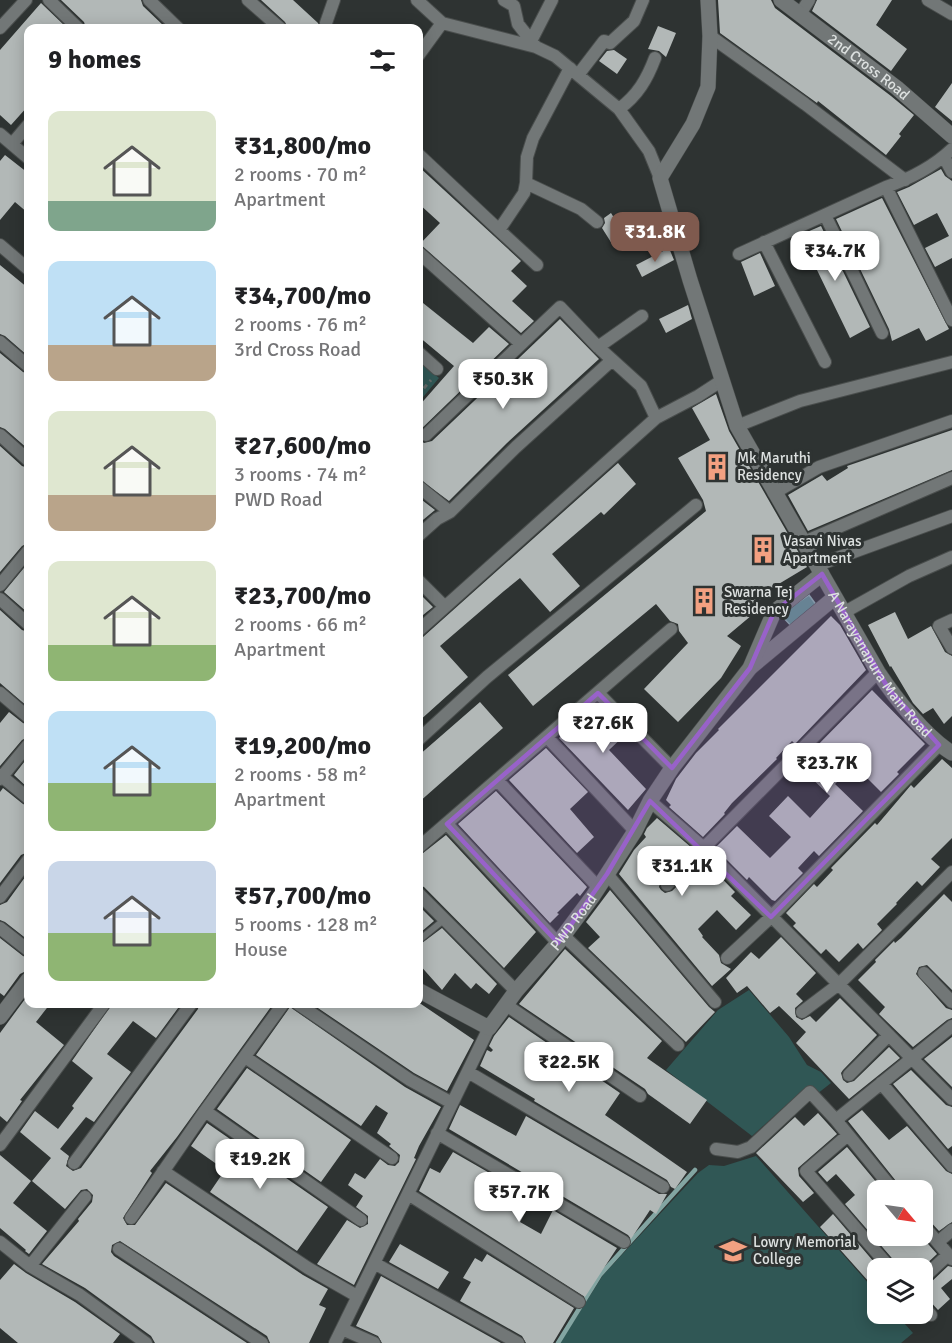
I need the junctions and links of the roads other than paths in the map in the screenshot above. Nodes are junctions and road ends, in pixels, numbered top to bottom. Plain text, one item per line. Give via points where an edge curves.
1 (26, 0) edge
2 (49, 0) edge
3 (149, 0) edge
4 (248, 0) edge
5 (334, 0) edge
6 (417, 0) edge
7 (504, 0) edge
8 (552, 0) edge
9 (643, 0) edge
10 (708, 0) edge
11 (781, 0) edge
12 (810, 0) edge
13 (928, 0) edge
14 (800, 14) junction
15 (952, 14) edge
16 (326, 22) dead end
17 (442, 22) junction
18 (1, 24) edge
19 (74, 24) edge
20 (173, 24) edge
21 (275, 24) edge
22 (710, 36) junction
23 (534, 44) junction
24 (423, 49) edge
25 (656, 57) dead end
26 (574, 72) junction
27 (619, 109) junction
28 (24, 127) edge
29 (951, 132) edge
30 (4, 139) edge
31 (948, 153) edge
32 (24, 155) edge
33 (423, 159) edge
34 (952, 172) edge
35 (660, 178) junction
36 (905, 180) junction
37 (526, 183) junction
38 (886, 187) junction
39 (825, 214) junction
40 (597, 222) dead end
41 (499, 230) junction
42 (764, 242) junction
43 (0, 245) edge
44 (738, 254) dead end
45 (423, 256) edge
46 (537, 265) dead end
47 (24, 266) edge
48 (642, 316) dead end
49 (952, 320) edge
50 (882, 333) dead end
51 (0, 342) edge
52 (520, 343) junction
53 (597, 347) junction
54 (423, 358) edge
55 (611, 361) junction
56 (825, 362) dead end
57 (952, 362) edge
58 (24, 363) edge
59 (435, 373) road end
60 (721, 381) junction
61 (656, 418) junction
62 (952, 421) edge
63 (737, 426) junction
64 (0, 435) edge
65 (426, 435) dead end
66 (24, 456) edge
67 (952, 478) edge
68 (423, 490) edge
69 (774, 493) junction
70 (696, 505) dead end
71 (450, 512) junction
72 (952, 516) edge
73 (423, 532) edge
74 (804, 542) junction
75 (24, 555) edge
76 (952, 557) edge
77 (820, 569) junction
78 (0, 585) edge
79 (423, 585) edge
80 (834, 598) junction
81 (0, 599) edge
82 (445, 607) junction
83 (843, 613) junction
84 (24, 620) edge
85 (952, 620) edge
86 (423, 627) edge
87 (672, 629) dead end
88 (952, 648) edge
89 (750, 668) junction
90 (878, 672) junction
91 (0, 693) edge
92 (598, 693) junction
93 (24, 714) edge
94 (423, 735) edge
95 (547, 737) junction
96 (945, 749) edge
97 (24, 750) edge
98 (672, 768) junction
99 (1, 777) edge
100 (496, 780) junction
101 (24, 795) edge
102 (650, 801) junction
103 (447, 824) junction
104 (635, 831) junction
105 (423, 844) edge
106 (705, 849) junction
107 (24, 865) edge
108 (952, 872) edge
109 (608, 874) junction
110 (667, 885) dead end
111 (599, 888) junction
112 (0, 897) edge
113 (423, 898) edge
114 (771, 917) junction
115 (445, 919) junction
116 (0, 928) edge
117 (423, 937) edge
118 (560, 939) junction
119 (24, 947) edge
120 (727, 958) dead end
121 (924, 973) dead end
122 (839, 984) junction
123 (24, 985) edge
124 (516, 991) junction
125 (423, 993) edge
126 (715, 1002) dead end
127 (952, 1002) edge
128 (506, 1005) junction
129 (101, 1008) edge
130 (188, 1008) edge
131 (280, 1008) edge
132 (304, 1008) edge
133 (802, 1012) dead end
134 (0, 1017) edge
135 (952, 1026) edge
136 (489, 1028) junction
137 (889, 1035) junction
138 (678, 1046) dead end
139 (245, 1057) junction
140 (912, 1058) junction
141 (468, 1072) junction
142 (849, 1075) dead end
143 (881, 1083) junction
144 (640, 1096) dead end
145 (952, 1099) edge
146 (452, 1103) junction
147 (205, 1111) junction
148 (836, 1120) junction
149 (437, 1133) junction
150 (848, 1135) junction
151 (0, 1145) edge
152 (716, 1149) dead end
153 (392, 1158) dead end
154 (74, 1163) dead end
155 (952, 1166) edge
156 (163, 1172) junction
157 (885, 1180) edge
158 (663, 1187) dead end
159 (408, 1194) junction
160 (85, 1197) dead end
161 (131, 1218) dead end
162 (361, 1220) dead end
163 (952, 1230) edge
164 (933, 1236) edge
165 (0, 1242) edge
166 (624, 1242) dead end
167 (938, 1242) junction
168 (119, 1249) dead end
169 (950, 1257) edge
170 (881, 1258) edge
171 (374, 1263) junction
172 (30, 1266) junction
173 (933, 1270) edge
174 (357, 1296) junction
175 (579, 1302) dead end
176 (342, 1329) junction
177 (146, 1343) edge
178 (262, 1343) edge
179 (335, 1343) edge
180 (374, 1343) edge
181 (518, 1343) edge

1 - 18 street
2 - 19 street
3 - 20 street
4 - 21 street
5 - 16 street
6 - 17 street
7 - 23 street via 513,6 518,24
8 - 23 street
9 - 26 street via 634,21 610,43 604,41
10 - 22 street
11 - 14 street, 2nd Cross Road
12 - 14 street
13 - 15 street
14 - 29 street, 2nd Cross Road
17 - 23 street
17 - 24 street
22 - 35 street via 708,87 693,124
22 - 36 street
23 - 26 street
25 - 27 street via 648,77
26 - 27 street
26 - 37 street via 532,138
27 - 35 street via 649,151
28 - 30 street
30 - 32 street
31 - 34 street
31 - 36 street
33 - 41 street
35 - 60 street, A Narayanapura Main Road
36 - 38 street
37 - 40 street via 582,209
37 - 41 street via 524,193
38 - 39 street
38 - 49 street
39 - 42 street
39 - 50 street
41 - 46 street
42 - 44 street
42 - 56 street
43 - 47 street
45 - 52 street
48 - 53 street
51 - 58 street
52 - 53 street via 560,306
52 - 65 street
53 - 55 street
54 - 59 street
55 - 61 street via 640,386
55 - 71 street
57 - 63 street via 800,401
60 - 61 street
60 - 63 street, A Narayanapura Main Road
61 - 82 street
62 - 69 street via 819,467
63 - 69 street, A Narayanapura Main Road
64 - 66 street
67 - 74 street
68 - 71 street
69 - 74 street, A Narayanapura Main Road
70 - 94 street via 487,677
71 - 73 street
72 - 77 street
74 - 77 street, A Narayanapura Main Road
75 - 78 street
76 - 83 street
77 - 80 street, A Narayanapura Main Road
77 - 89 street, PWD Road via 774,612
79 - 82 street
80 - 83 street, A Narayanapura Main Road
80 - 89 street
81 - 84 street
82 - 86 street
83 - 90 street, A Narayanapura Main Road
85 - 88 street via 939,626
87 - 92 street
89 - 98 street, PWD Road
90 - 96 street, A Narayanapura Main Road
90 - 106 street
91 - 93 street
92 - 95 street
92 - 98 street
95 - 100 street
95 - 104 street
96 - 114 street
97 - 99 street
98 - 102 street, PWD Road
99 - 101 street
100 - 103 street
100 - 111 street
102 - 104 street, PWD Road
102 - 106 street
103 - 105 street
103 - 118 street
104 - 109 street, PWD Road
106 - 110 street
106 - 114 street
107 - 112 street
108 - 122 street
109 - 111 street, PWD Road
109 - 126 street
111 - 118 street, PWD Road
113 - 115 street
114 - 120 street
114 - 122 street
115 - 117 lane
115 - 124 street
116 - 119 street
118 - 124 street, PWD Road
118 - 138 street
121 - 127 street
122 - 133 street
122 - 137 street
123 - 134 street
124 - 128 street, PWD Road
125 - 136 street
128 - 136 street, PWD Road
128 - 144 street
129 - 151 street
130 - 154 street
131 - 139 street
132 - 146 street via 410,1080
135 - 140 street
136 - 141 street
137 - 140 street
137 - 142 street
139 - 147 street
139 - 153 street
140 - 143 street
140 - 145 street
141 - 146 street
141 - 158 street
143 - 148 street
143 - 155 street
146 - 149 street
147 - 156 street
147 - 162 street
148 - 150 street
148 - 152 street via 810,1092 751,1147 738,1152
149 - 159 street
149 - 166 street
150 - 157 street
150 - 170 street via 806,1171
156 - 161 street
156 - 174 street
159 - 171 street
159 - 175 street
160 - 172 street
163 - 167 street
164 - 167 street
165 - 172 street
167 - 169 street
168 - 178 street
169 - 173 street
171 - 174 street
171 - 181 street
172 - 177 street via 80,1295
174 - 176 street
176 - 179 street
176 - 180 street

